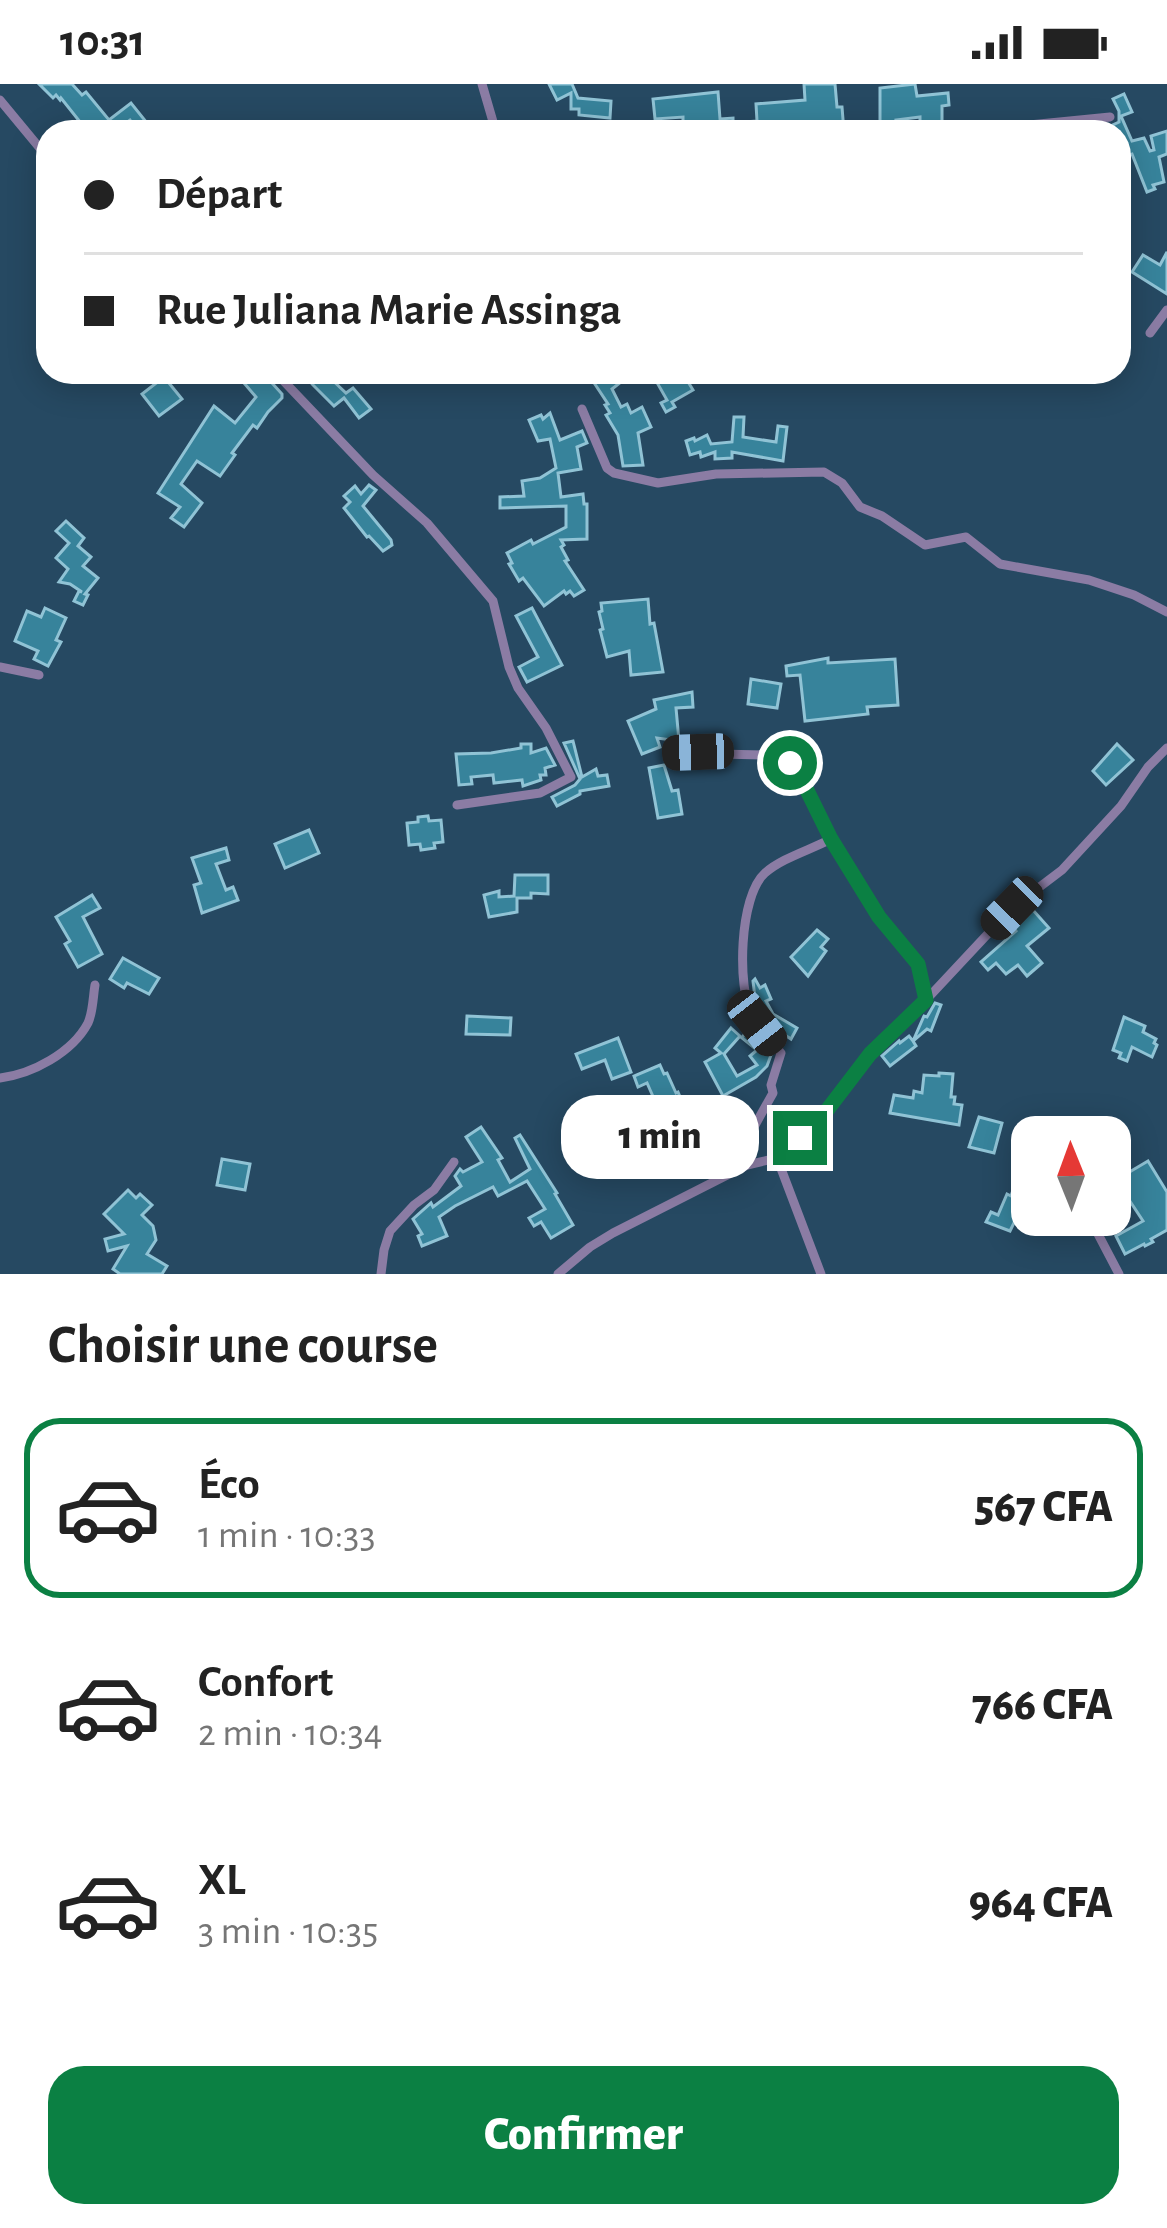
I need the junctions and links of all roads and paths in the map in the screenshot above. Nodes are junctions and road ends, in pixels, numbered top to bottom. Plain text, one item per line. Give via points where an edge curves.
1 (482, 84) edge
2 (0, 100) edge
3 (1110, 117) dead end
4 (492, 120) edge
5 (1079, 120) edge
6 (36, 144) edge
7 (1167, 310) edge
8 (1150, 334) dead end
9 (286, 384) edge
10 (582, 410) dead end
11 (1167, 612) edge
12 (0, 667) edge
13 (39, 675) dead end
14 (1167, 748) edge
15 (670, 753) dead end
16 (457, 805) dead end
17 (831, 839) junction
18 (95, 985) dead end
19 (926, 1000) junction
20 (0, 1078) edge
21 (777, 1158) junction
22 (454, 1162) dead end
23 (747, 1165) junction
24 (1099, 1236) edge
25 (381, 1274) edge
26 (558, 1274) edge
27 (820, 1274) edge
28 (1119, 1274) edge

1 - 4 street
2 - 6 street
3 - 5 street
7 - 8 street
9 - 16 street via 493,601 518,688 571,777 540,793
10 - 11 street via 614,472 658,483 824,472 860,507 925,545 965,537 1000,564 1089,580
12 - 13 street
14 - 19 street via 1062,871 1012,908
15 - 17 street via 790,763
17 - 19 street via 918,964
17 - 23 street via 762,875 749,902 747,1002 781,1053 773,1093 745,1143
18 - 20 street via 89,1021 66,1048 34,1070
19 - 21 street
21 - 23 street
21 - 27 street
22 - 25 street via 391,1231
23 - 26 street via 614,1233
24 - 28 street

